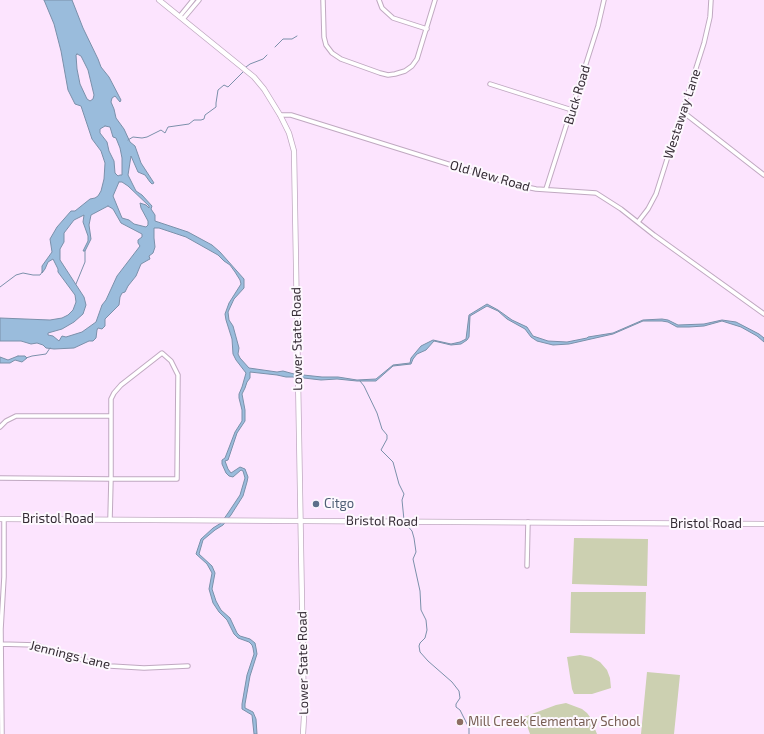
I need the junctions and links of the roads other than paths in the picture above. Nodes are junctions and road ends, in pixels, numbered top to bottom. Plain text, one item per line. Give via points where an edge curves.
1 (159, 0) edge
2 (193, 0) edge
3 (199, 0) edge
4 (323, 0) edge
5 (379, 0) edge
6 (435, 0) edge
7 (604, 0) edge
8 (712, 0) edge
9 (181, 18) junction
10 (427, 29) junction
11 (490, 84) dead end
12 (572, 110) junction
13 (682, 112) junction
14 (280, 115) junction
15 (764, 175) edge
16 (546, 189) junction
17 (638, 222) junction
18 (764, 314) edge
19 (111, 416) junction
20 (0, 427) edge
21 (0, 478) edge
22 (110, 479) junction
23 (2, 519) edge
24 (110, 519) junction
25 (300, 520) junction
26 (528, 522) junction
27 (764, 524) edge
28 (527, 566) dead end
29 (0, 644) edge
30 (188, 666) dead end
31 (2, 734) edge
32 (303, 734) edge

1 - 9 main road, Lower State Road
2 - 9 street
3 - 9 street
4 - 10 street via 324,33 328,48 341,59 380,73 395,74 412,66 419,55
5 - 10 street via 382,8 393,18
6 - 10 street
7 - 12 street, Buck Road
8 - 13 street, Westaway Lane via 706,36
9 - 14 main road, Lower State Road via 249,72 264,89
11 - 12 street
12 - 16 street, Buck Road
13 - 15 street
13 - 17 street, Westaway Lane via 656,194
14 - 16 street, Old New Road via 291,115 526,188
14 - 25 main road, Lower State Road via 289,133 294,156
16 - 17 street, Old New Road via 596,193
17 - 18 street, Old New Road
19 - 20 street via 16,416
19 - 22 street
19 - 22 street via 111,399 114,393 162,353 165,354 178,375 177,478
21 - 22 street
22 - 24 street
23 - 24 main road, Bristol Road
23 - 29 street via 4,577
24 - 25 main road, Bristol Road
25 - 26 main road, Bristol Road
25 - 32 main road, Lower State Road
26 - 27 main road, Bristol Road
26 - 28 street
29 - 30 street, Jennings Lane via 36,645 110,666
29 - 31 street

